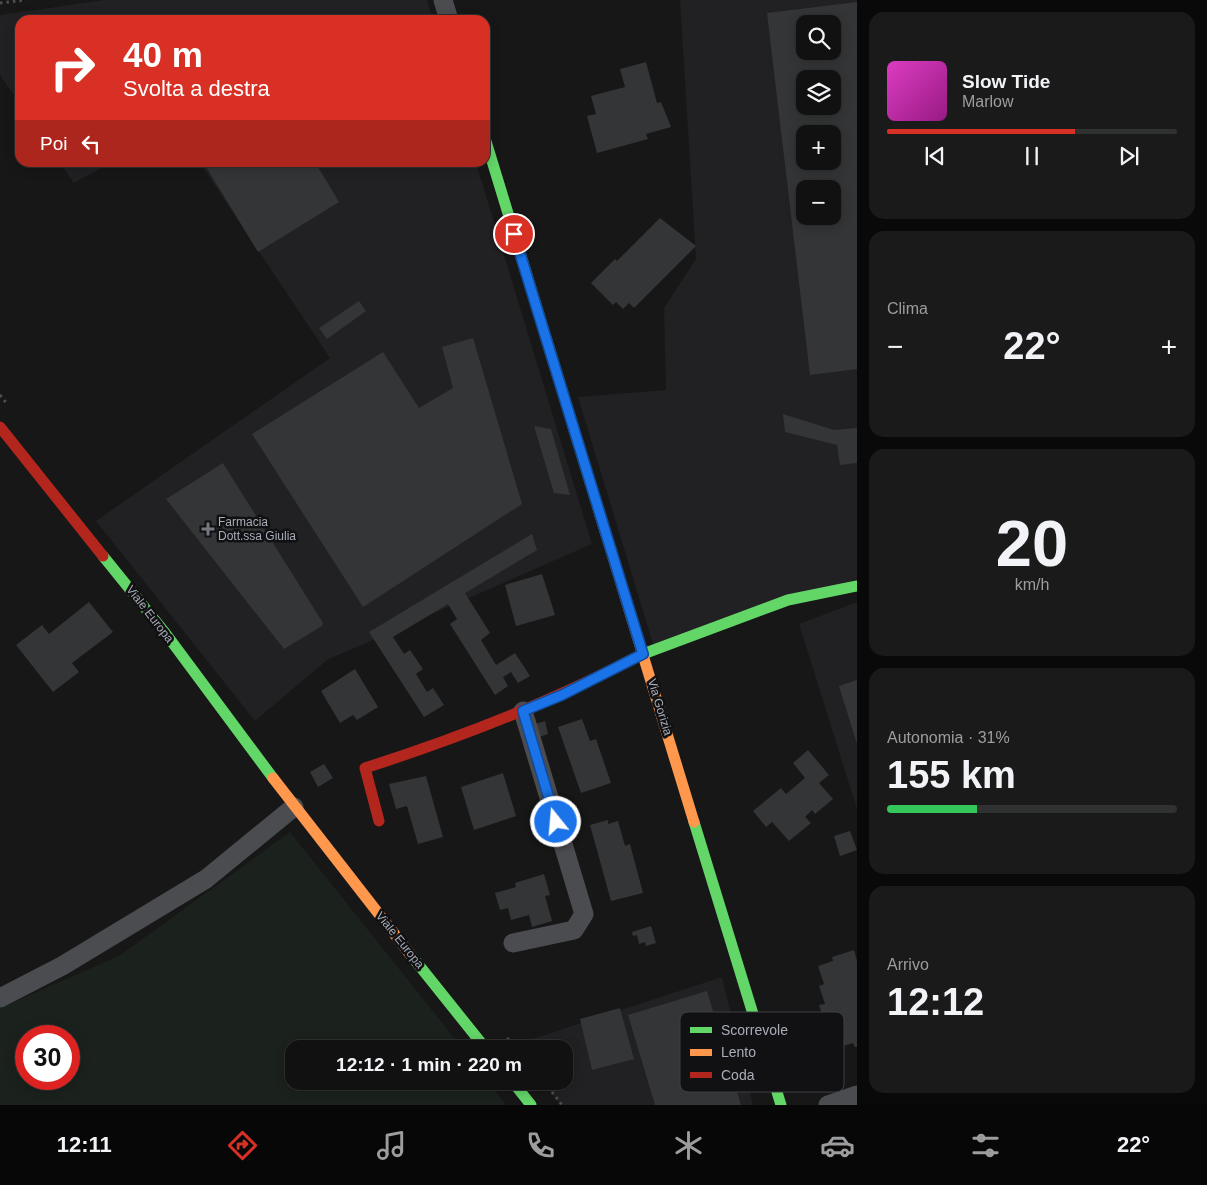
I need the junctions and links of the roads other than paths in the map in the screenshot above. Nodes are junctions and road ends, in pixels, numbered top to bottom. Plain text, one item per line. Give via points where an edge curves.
1 (443, 0) edge
2 (448, 15) edge
3 (490, 154) edge
4 (0, 427) edge
5 (857, 586) edge
6 (643, 654) junction
7 (523, 711) junction
8 (294, 807) junction
9 (378, 821) dead end
10 (513, 943) dead end
11 (0, 998) edge
12 (753, 1012) edge
13 (479, 1040) edge
14 (519, 1090) edge
15 (777, 1092) edge
16 (857, 1095) edge
17 (531, 1105) edge
18 (781, 1105) edge
19 (828, 1105) edge

1 - 2 street
3 - 6 street, Via Gorizia
4 - 8 street, Viale Europa via 166,634
5 - 6 street via 788,600
6 - 7 street
6 - 12 street, Via Gorizia
7 - 9 street via 448,741 365,768
7 - 10 street via 584,914 574,930
8 - 11 street via 206,879 62,966
8 - 13 street, Viale Europa
14 - 17 street
15 - 18 street, Via Gorizia
16 - 19 street

